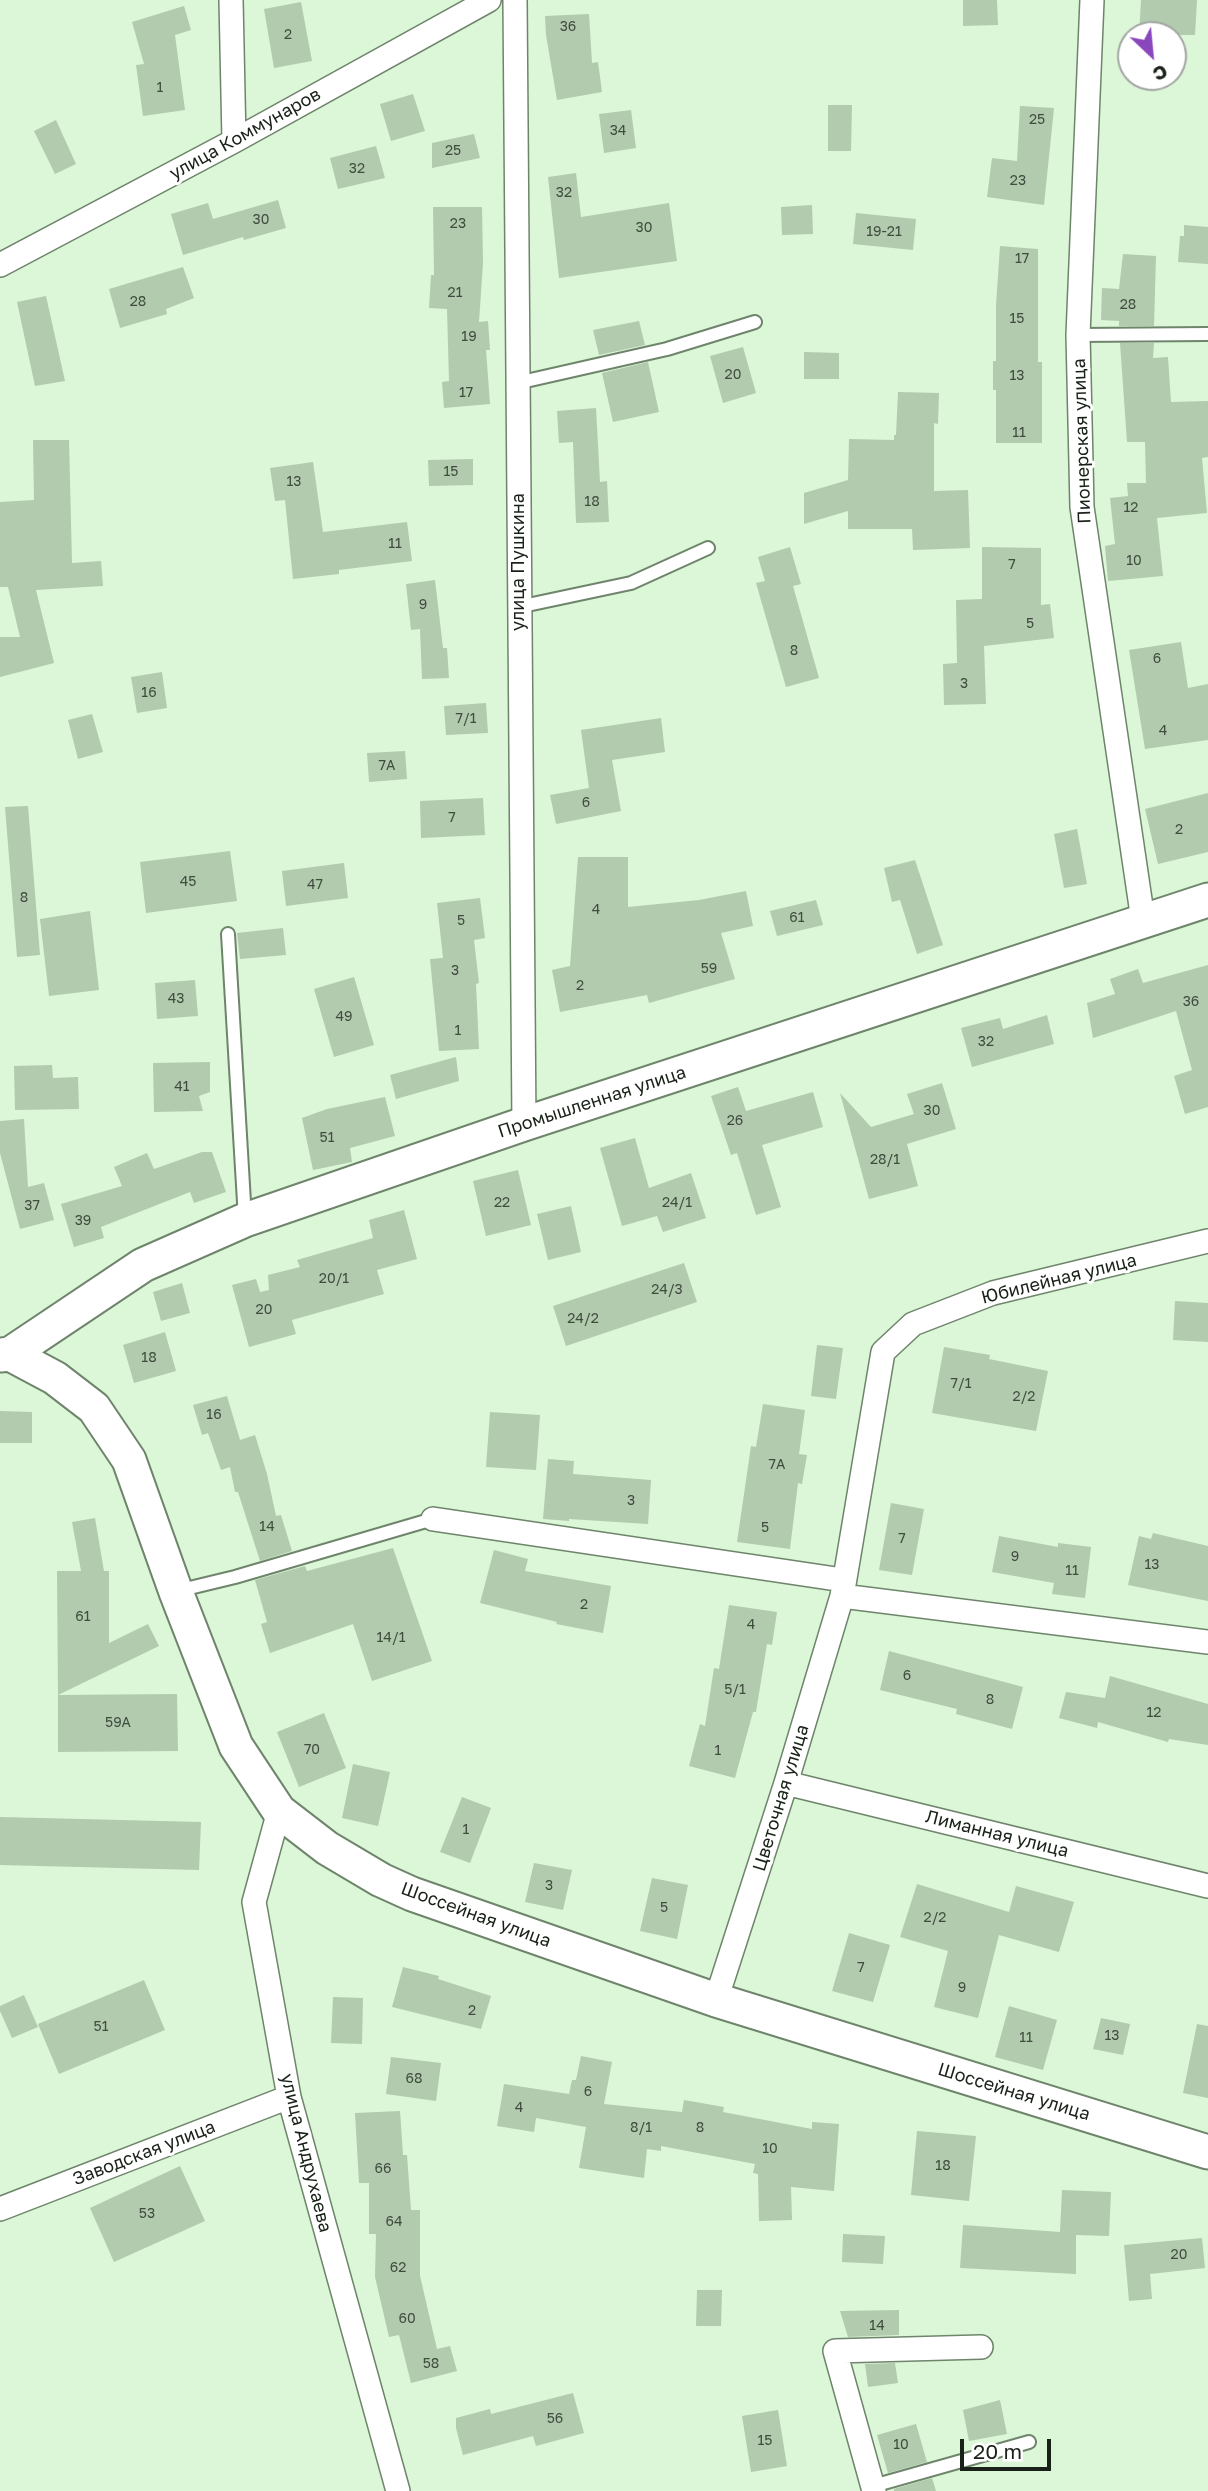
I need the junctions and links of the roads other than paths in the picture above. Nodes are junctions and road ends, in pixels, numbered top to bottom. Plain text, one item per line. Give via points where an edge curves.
1 (231, 0) edge
2 (489, 0) edge
3 (515, 0) edge
4 (1091, 0) edge
5 (234, 141) junction
6 (0, 265) edge
7 (755, 322) dead end
8 (1208, 334) edge
9 (1078, 335) junction
10 (517, 383) junction
11 (708, 548) dead end
12 (518, 607) junction
13 (1208, 900) edge
14 (1143, 920) junction
15 (228, 934) dead end
16 (524, 1124) junction
17 (245, 1220) junction
18 (1208, 1241) edge
19 (913, 1324) joint
20 (5, 1355) edge
21 (433, 1518) joint
22 (842, 1588) junction
23 (176, 1592) junction
24 (1208, 1642) edge
25 (786, 1783) junction
26 (279, 1811) junction
27 (1208, 1886) edge
28 (716, 2000) junction
29 (289, 2097) junction
30 (1208, 2152) edge
31 (0, 2209) edge
32 (981, 2347) dead end
33 (1029, 2442) dead end
34 (874, 2489) edge
35 (398, 2491) edge

1 - 5 street
2 - 5 street, улица Коммунаров
3 - 10 street, улица Пушкина
4 - 9 street, Пионерская улица
5 - 6 street, улица Коммунаров
7 - 10 lane via 667,349
8 - 9 lane
9 - 14 street, Пионерская улица via 1082,507
10 - 12 street, улица Пушкина
11 - 12 lane via 631,583
12 - 16 street, улица Пушкина
13 - 14 main road, Промышленная улица
14 - 16 main road, Промышленная улица
15 - 17 lane
16 - 17 main road, Промышленная улица
17 - 20 main road, Промышленная улица via 143,1265
18 - 19 street, Юбилейная улица via 993,1293
19 - 22 street, Цветочная улица via 883,1352
20 - 23 main road, Шоссейная улица via 55,1378 94,1408 129,1460
21 - 22 street
21 - 23 lane
22 - 24 street
22 - 25 street, Цветочная улица
23 - 26 main road, Шоссейная улица via 236,1746
25 - 27 street, Лиманная улица
25 - 28 street, Цветочная улица
26 - 28 main road, Шоссейная улица via 327,1848 412,1894
26 - 29 street, улица Андрухаева via 254,1902
28 - 30 main road, Шоссейная улица
29 - 31 street, Заводская улица
29 - 35 street, улица Андрухаева
32 - 34 street via 835,2351
33 - 34 lane

